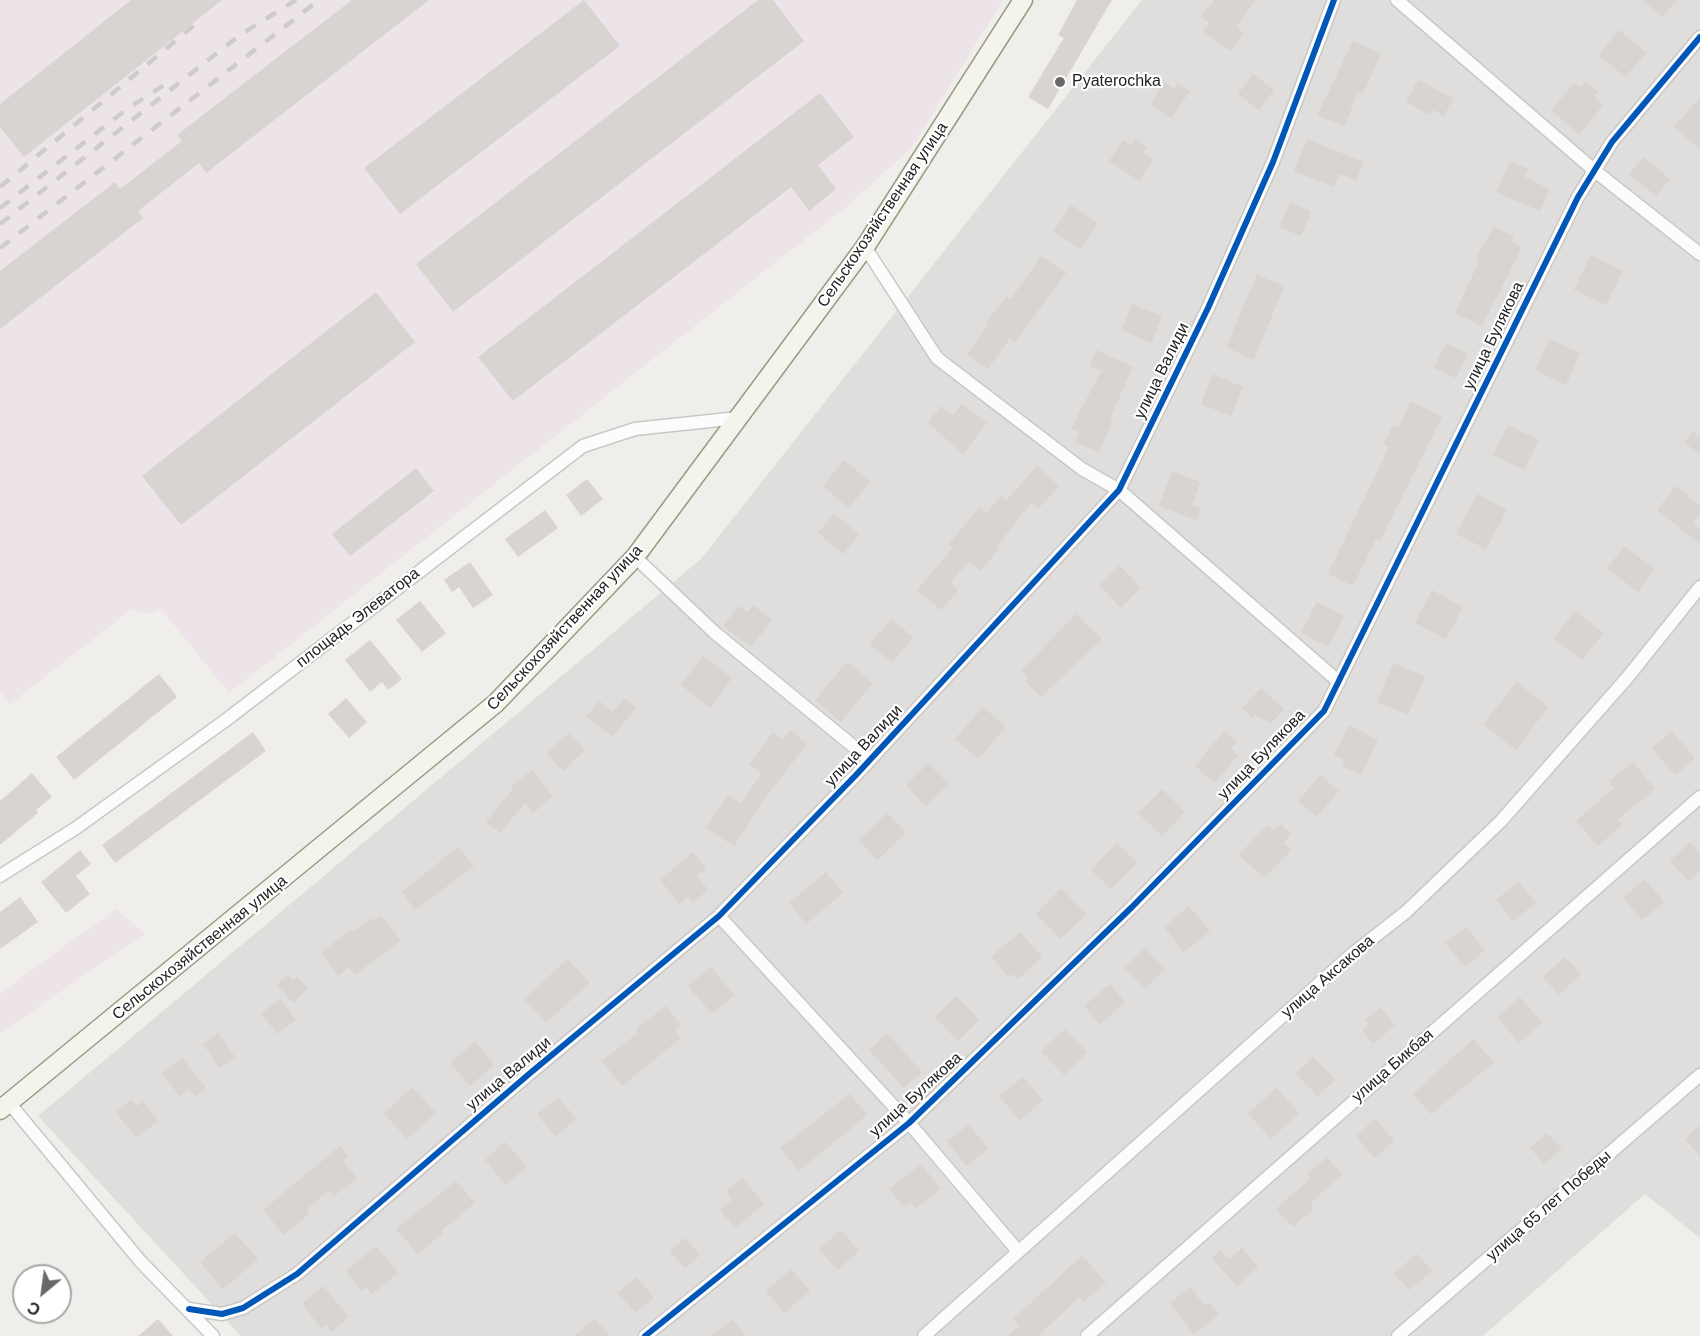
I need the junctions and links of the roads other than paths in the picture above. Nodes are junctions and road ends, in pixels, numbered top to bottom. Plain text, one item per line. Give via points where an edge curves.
1 (1023, 0) edge
2 (1334, 0) edge
3 (1397, 0) edge
4 (1700, 37) edge
5 (1594, 171) junction
6 (865, 247) junction
7 (1700, 254) edge
8 (738, 417) junction
9 (1119, 490) junction
10 (635, 557) junction
11 (1700, 587) edge
12 (1339, 682) junction
13 (870, 760) junction
14 (1700, 797) edge
15 (0, 876) edge
16 (720, 916) junction
17 (1700, 1075) edge
18 (5, 1107) edge
19 (909, 1124) junction
20 (1017, 1250) junction
21 (189, 1310) junction
22 (213, 1336) edge
23 (645, 1336) edge
24 (924, 1336) edge
25 (1087, 1336) edge
26 (1398, 1336) edge

1 - 6 main road, Сельскохозяйственная улица
2 - 9 street, улица Валиди via 1273,162 1208,309
3 - 5 street
4 - 5 street, улица Булякова via 1612,142
5 - 7 street
5 - 12 street, улица Булякова
6 - 8 main road, Сельскохозяйственная улица
6 - 9 street via 937,358 1082,469
8 - 10 main road, Сельскохозяйственная улица
8 - 15 street, площадь Элеватора via 635,429 583,446 226,720 76,828
9 - 12 street
9 - 13 street, улица Валиди
10 - 13 street via 714,632
10 - 18 main road, Сельскохозяйственная улица via 496,703
11 - 20 street, улица Аксакова via 1627,678 1501,821 1406,912 1351,955
12 - 19 street, улица Булякова via 1324,711 1290,747
13 - 16 street, улица Валиди
14 - 25 street, улица Бикбая
16 - 19 street
16 - 21 street, улица Валиди via 297,1274 243,1308 222,1314
17 - 26 street, улица 65 лет Победы
18 - 21 street via 141,1262
19 - 20 street
19 - 23 street, улица Булякова
20 - 24 street, улица Аксакова
21 - 22 street

